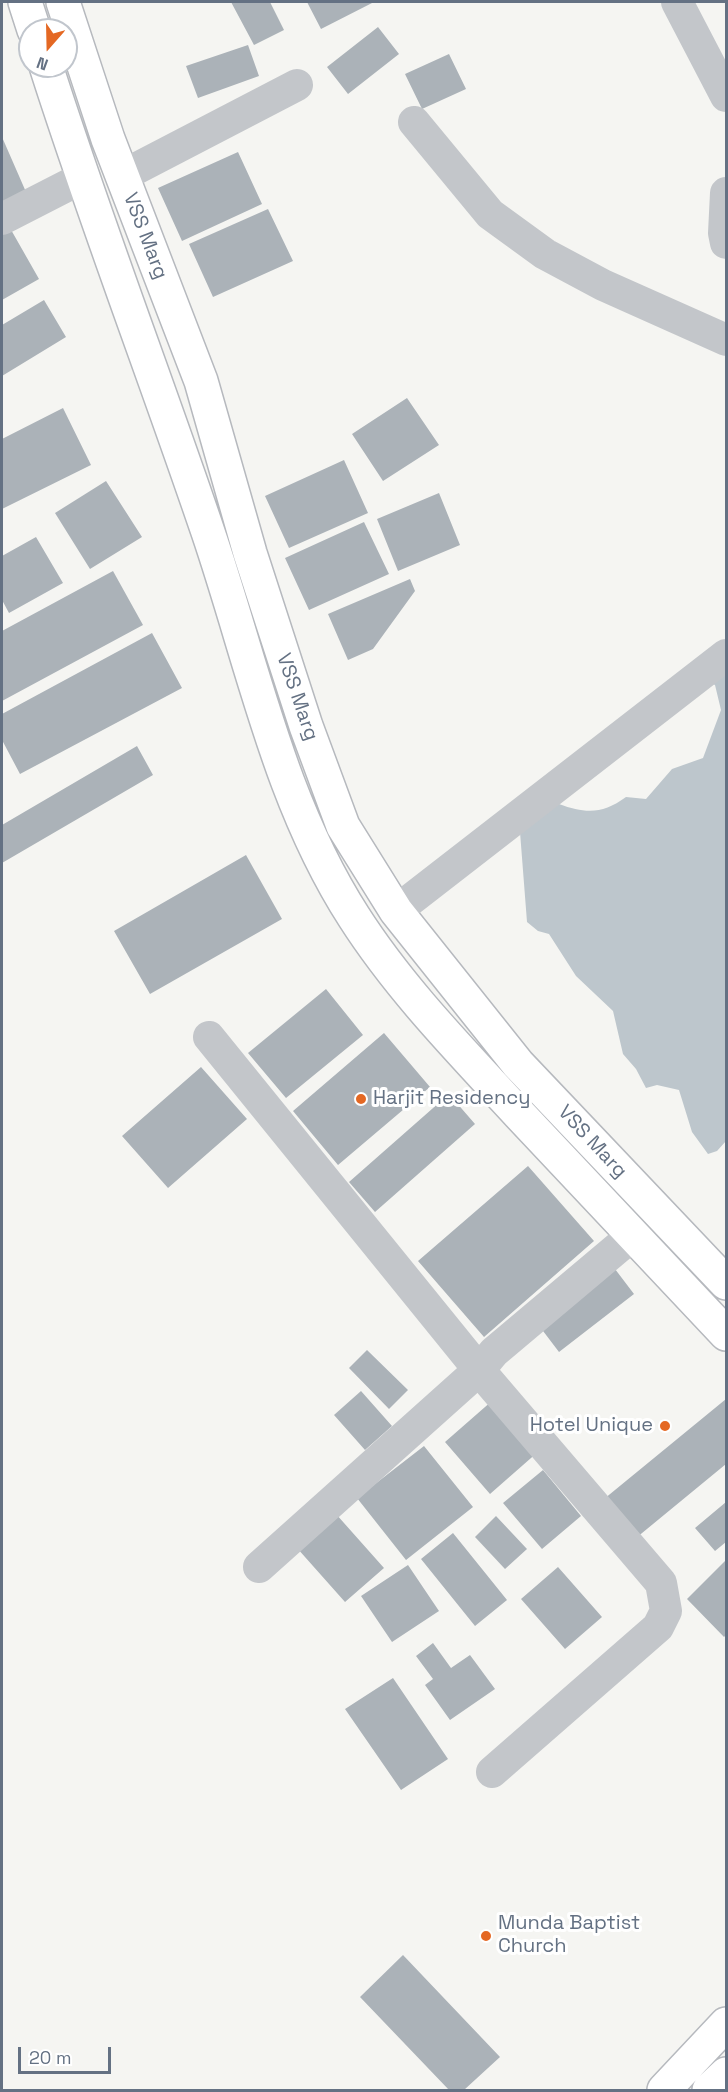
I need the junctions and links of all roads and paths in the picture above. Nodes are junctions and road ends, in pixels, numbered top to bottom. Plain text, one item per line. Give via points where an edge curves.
1 (25, 2) edge
2 (63, 2) edge
3 (677, 2) edge
4 (30, 18) edge
5 (50, 78) edge
6 (297, 85) dead end
7 (726, 96) edge
8 (414, 122) dead end
9 (108, 139) junction
10 (77, 164) junction
11 (122, 176) junction
12 (726, 193) edge
13 (2, 219) edge
14 (726, 243) edge
15 (726, 340) edge
16 (726, 655) edge
17 (396, 911) junction
18 (209, 1037) dead end
19 (633, 1235) junction
20 (726, 1283) edge
21 (726, 1334) edge
22 (479, 1370) junction
23 (259, 1567) dead end
24 (492, 1772) dead end
25 (726, 2024) edge
26 (726, 2074) edge
27 (664, 2091) edge
28 (709, 2091) edge

1 - 4 main road
2 - 9 main road, VSS Marg
3 - 7 street
5 - 10 main road
6 - 11 street
8 - 15 street via 490,214 545,254 603,285
9 - 10 main road
9 - 11 main road, VSS Marg
10 - 13 street
10 - 19 main road via 208,534 276,748 311,836 352,914 390,969 451,1041
11 - 17 main road, VSS Marg via 201,381 250,553 343,826
12 - 14 street
16 - 17 street
17 - 20 main road, VSS Marg via 518,1064
18 - 22 street
19 - 21 main road
19 - 22 street via 494,1352
22 - 23 street
22 - 24 street via 662,1583 666,1611 658,1627
25 - 27 main road
26 - 28 main road

